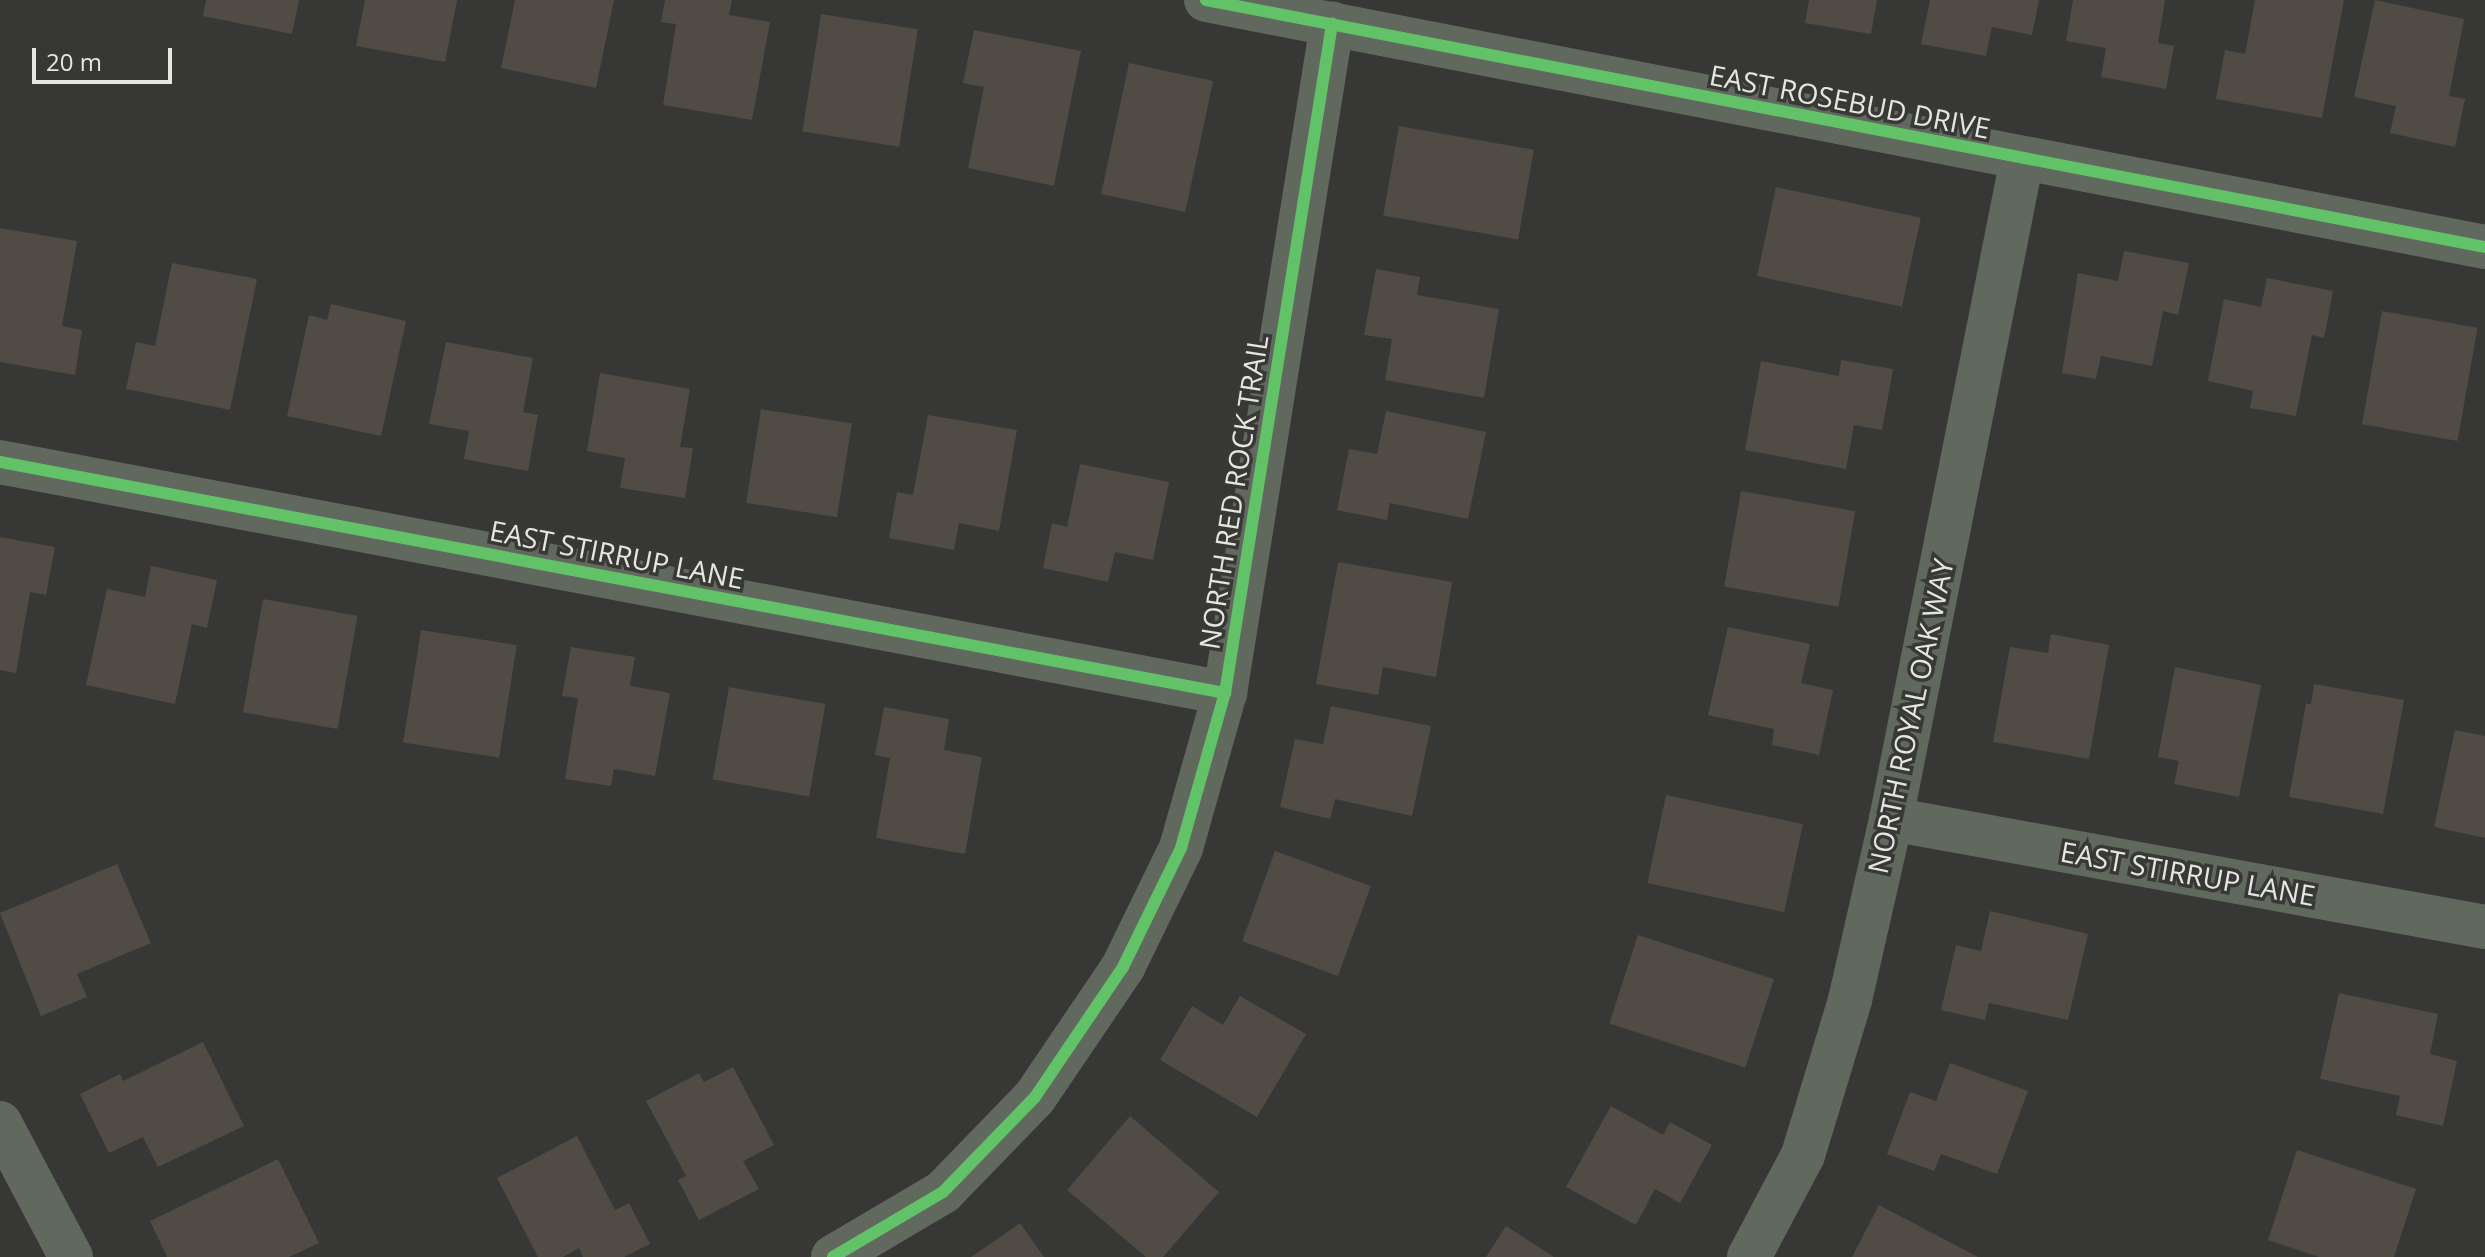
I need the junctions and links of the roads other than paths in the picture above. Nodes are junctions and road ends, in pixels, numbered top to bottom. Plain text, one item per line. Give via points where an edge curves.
1 (1206, 0) edge
2 (1332, 24) junction
3 (2022, 159) junction
4 (2485, 247) edge
5 (0, 462) edge
6 (1225, 693) junction
7 (1891, 819) junction
8 (2485, 927) edge
9 (0, 1123) edge
10 (71, 1257) edge
11 (833, 1257) edge
12 (1749, 1257) edge

1 - 2 street, EAST ROSEBUD DRIVE
2 - 3 street, EAST ROSEBUD DRIVE
2 - 6 street, NORTH RED ROCK TRAIL
3 - 4 street, EAST ROSEBUD DRIVE
3 - 7 street, NORTH ROYAL OAK WAY
5 - 6 street, EAST STIRRUP LANE
6 - 11 street, NORTH RED ROCK TRAIL via 1181,848 1123,967 1035,1097 943,1192
7 - 8 street, EAST STIRRUP LANE
7 - 12 street, NORTH ROYAL OAK WAY via 1850,1000 1803,1155
9 - 10 street

